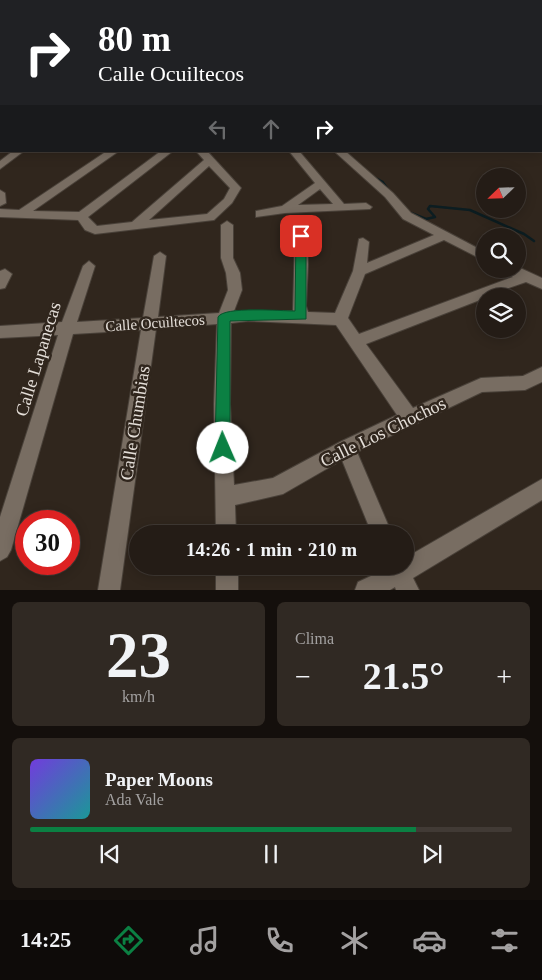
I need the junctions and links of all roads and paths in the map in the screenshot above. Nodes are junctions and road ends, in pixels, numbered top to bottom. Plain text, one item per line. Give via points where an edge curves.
1 (18, 152) edge
2 (113, 152) edge
3 (167, 152) edge
4 (202, 152) edge
5 (295, 152) edge
6 (340, 152) edge
7 (210, 160) junction
8 (0, 166) edge
9 (321, 183) junction
10 (1, 203) edge
11 (340, 206) junction
12 (366, 207) dead end
13 (285, 209) junction
14 (260, 214) dead end
15 (19, 215) junction
16 (81, 216) junction
17 (136, 225) junction
18 (227, 225) dead end
19 (301, 236) dead end
20 (443, 236) junction
21 (363, 242) dead end
22 (476, 252) edge
23 (160, 256) dead end
24 (89, 266) dead end
25 (360, 271) junction
26 (526, 277) edge
27 (523, 278) edge
28 (542, 284) edge
29 (302, 316) junction
30 (224, 317) junction
31 (340, 319) junction
32 (151, 324) junction
33 (67, 329) junction
34 (0, 332) edge
35 (355, 342) junction
36 (542, 374) edge
37 (410, 419) junction
38 (346, 448) junction
39 (542, 489) edge
40 (225, 498) junction
41 (226, 525) edge
42 (378, 525) edge
43 (0, 550) edge
44 (227, 575) edge
45 (401, 577) edge
46 (109, 590) edge
47 (227, 590) edge
48 (366, 590) edge

1 - 8 street
2 - 15 street
3 - 16 street
4 - 7 street
5 - 9 street
6 - 20 street via 389,195 407,216
7 - 17 street
7 - 17 street via 236,188 212,216
9 - 11 street
9 - 13 street
10 - 15 street
11 - 12 street
11 - 13 street
13 - 14 street
15 - 16 street
16 - 17 street via 95,230
18 - 30 street via 227,258 235,290
19 - 29 street via 299,306
20 - 22 street
20 - 25 street
21 - 25 street
23 - 32 street, Calle Chumbias
24 - 33 street, Calle Lapanecas
25 - 31 street
26 - 28 street
27 - 35 street
29 - 30 street, Calle Ocuiltecos
29 - 31 street, Calle Ocuiltecos
30 - 32 street, Calle Ocuiltecos
30 - 40 street
31 - 35 street
32 - 33 street, Calle Ocuiltecos
32 - 46 street, Calle Chumbias
33 - 34 street, Calle Ocuiltecos
33 - 43 street, Calle Lapanecas
35 - 37 street
36 - 37 street, Calle Los Chochos via 525,383 481,385
37 - 38 street, Calle Los Chochos
38 - 40 street, Calle Los Chochos via 276,487
38 - 42 street
39 - 45 street
40 - 41 street
44 - 47 street
45 - 48 street

